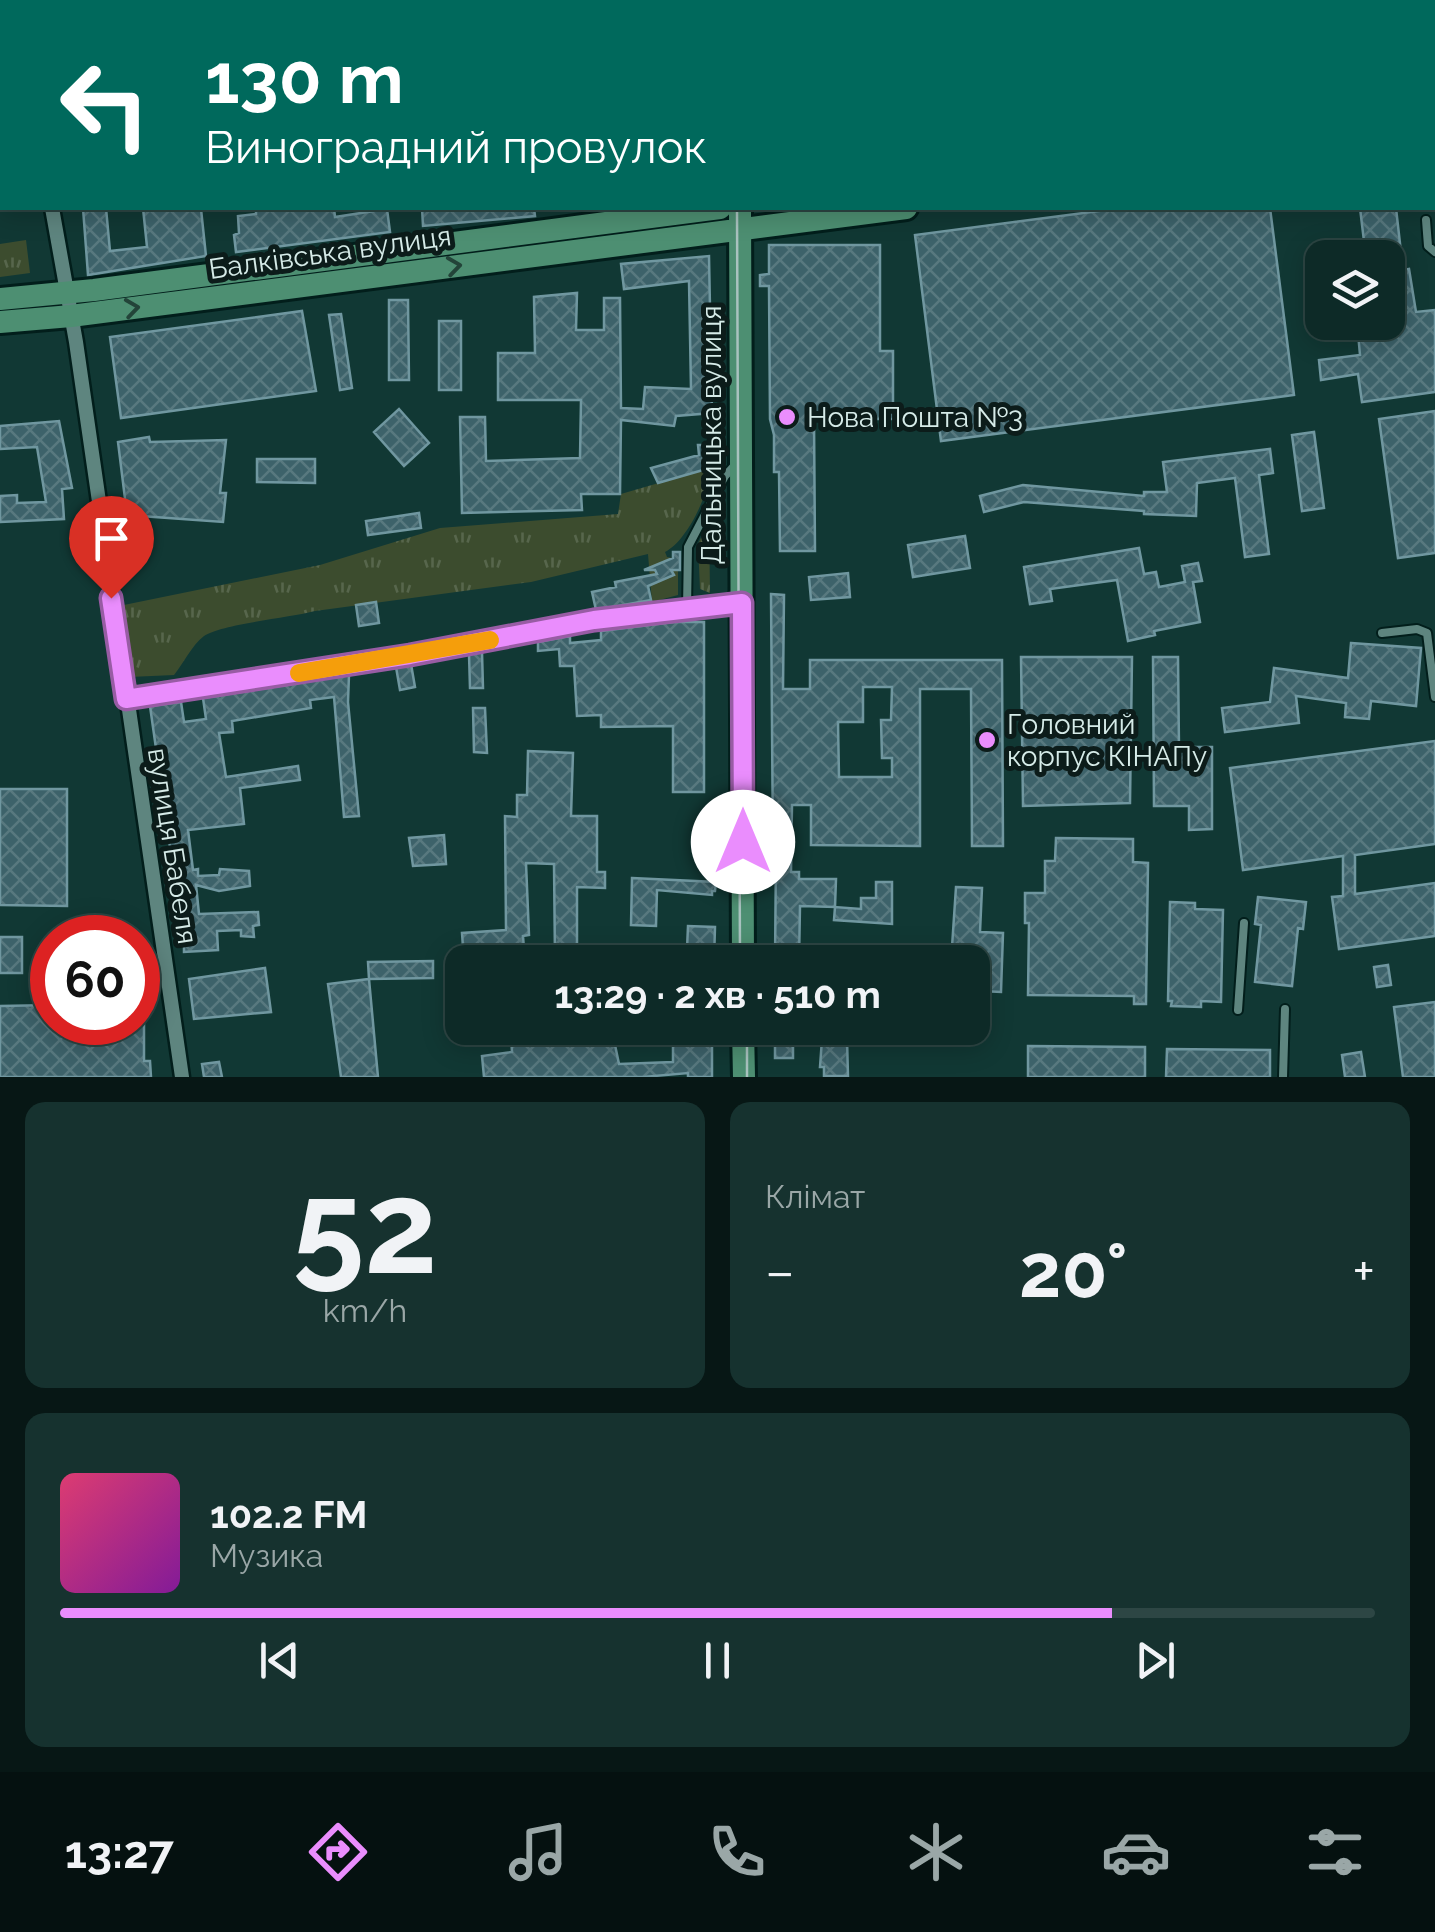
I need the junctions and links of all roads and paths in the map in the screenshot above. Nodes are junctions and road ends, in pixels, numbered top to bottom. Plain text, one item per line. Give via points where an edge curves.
1 (52, 210) edge
2 (706, 210) edge
3 (873, 210) edge
4 (740, 218) edge
5 (1426, 220) dead end
6 (1435, 252) edge
7 (0, 299) edge
8 (69, 304) junction
9 (0, 322) edge
10 (741, 458) junction
11 (742, 603) junction
12 (687, 608) junction
13 (1382, 634) dead end
14 (1435, 697) edge
15 (126, 699) junction
16 (1244, 923) dead end
17 (743, 945) edge
18 (1285, 1009) dead end
19 (1238, 1010) dead end
20 (744, 1045) edge
21 (182, 1077) edge
22 (744, 1077) edge
23 (1282, 1077) edge

1 - 8 street, вулиця Бабеля
2 - 8 main road, Балківська вулиця
3 - 4 main road, Балківська вулиця
8 -> 4 main road, Балківська вулиця
4 - 10 main road, Дальницька вулиця
5 - 6 lane via 1428,246
7 - 8 main road, Балківська вулиця
8 - 9 main road, Балківська вулиця
8 - 15 street, вулиця Бабеля
10 - 11 main road, Дальницька вулиця
10 - 12 lane via 688,547
11 - 12 street
11 - 17 main road, Дальницька вулиця
12 - 15 street
13 - 14 lane via 1427,633
15 - 21 street, вулиця Бабеля
16 - 19 lane
18 - 23 lane
20 - 22 main road

